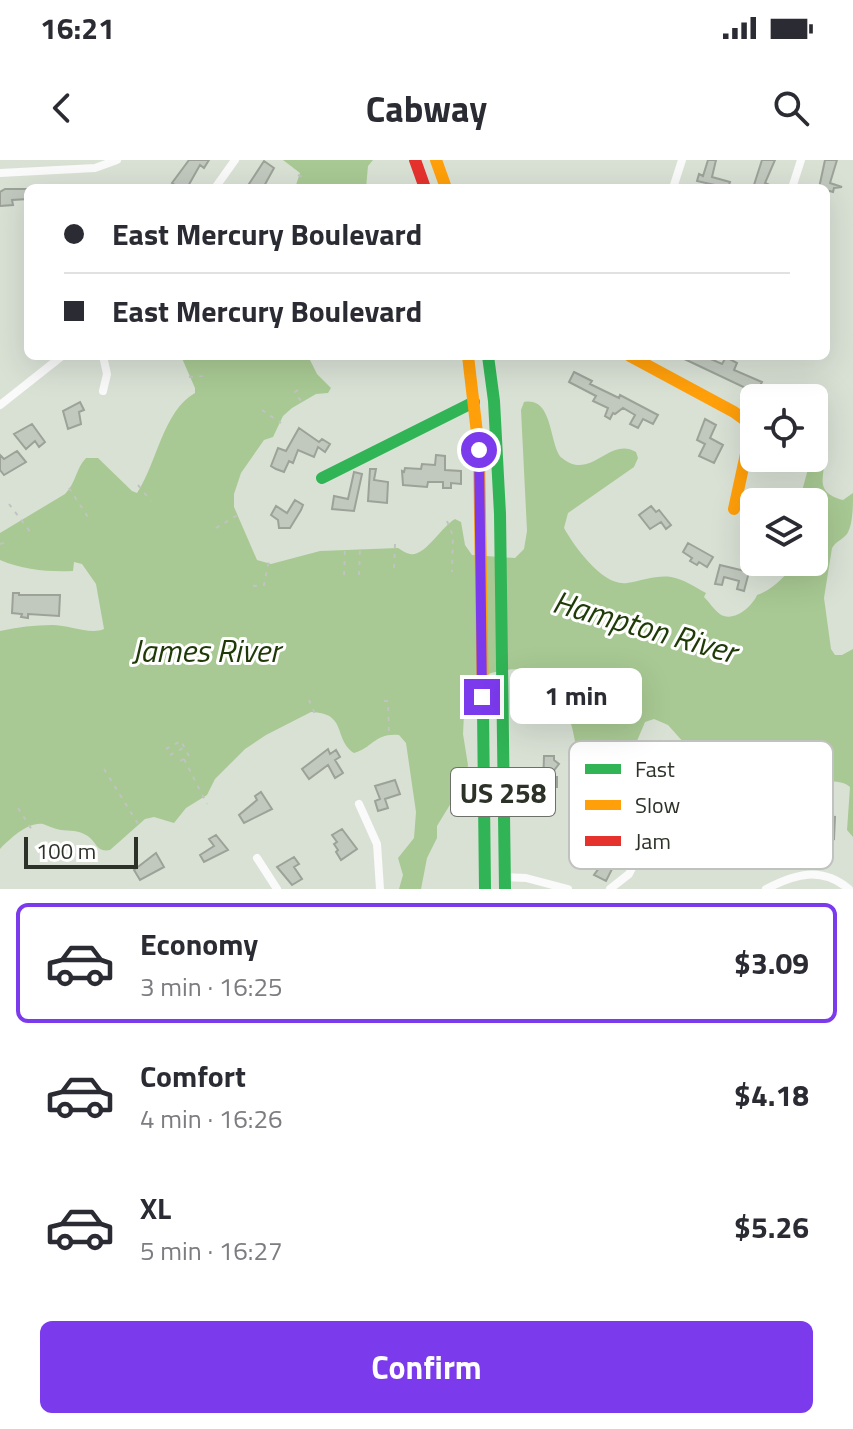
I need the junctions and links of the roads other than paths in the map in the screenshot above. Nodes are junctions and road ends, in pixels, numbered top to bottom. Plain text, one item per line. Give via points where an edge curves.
1 (117, 160) edge
2 (235, 160) edge
3 (415, 160) edge
4 (436, 160) edge
5 (682, 160) edge
6 (801, 160) edge
7 (0, 173) edge
8 (218, 184) edge
9 (424, 184) edge
10 (445, 184) edge
11 (674, 184) edge
12 (793, 184) edge
13 (57, 360) edge
14 (104, 360) edge
15 (469, 360) edge
16 (489, 360) edge
17 (637, 360) edge
18 (103, 391) dead end
19 (474, 402) junction
20 (0, 405) edge
21 (322, 478) dead end
22 (734, 509) dead end
23 (359, 804) dead end
24 (257, 858) dead end
25 (632, 869) edge
26 (504, 883) edge
27 (277, 889) edge
28 (380, 889) edge
29 (485, 889) edge
30 (568, 889) edge
31 (610, 889) edge
32 (766, 889) edge
33 (849, 889) edge

1 - 7 street via 95,168
2 - 8 street
3 - 9 main road
4 - 10 main road
5 - 11 street
6 - 12 street
13 - 20 street
14 - 18 street
15 - 19 main road, US 258
16 - 26 main road, US 258 via 501,546
17 - 22 main road via 749,423
19 - 21 main road
19 - 29 main road, US 258
23 - 28 street via 377,844
24 - 27 street
25 - 31 street
26 - 30 street via 526,878
32 - 33 street via 810,873 839,880

